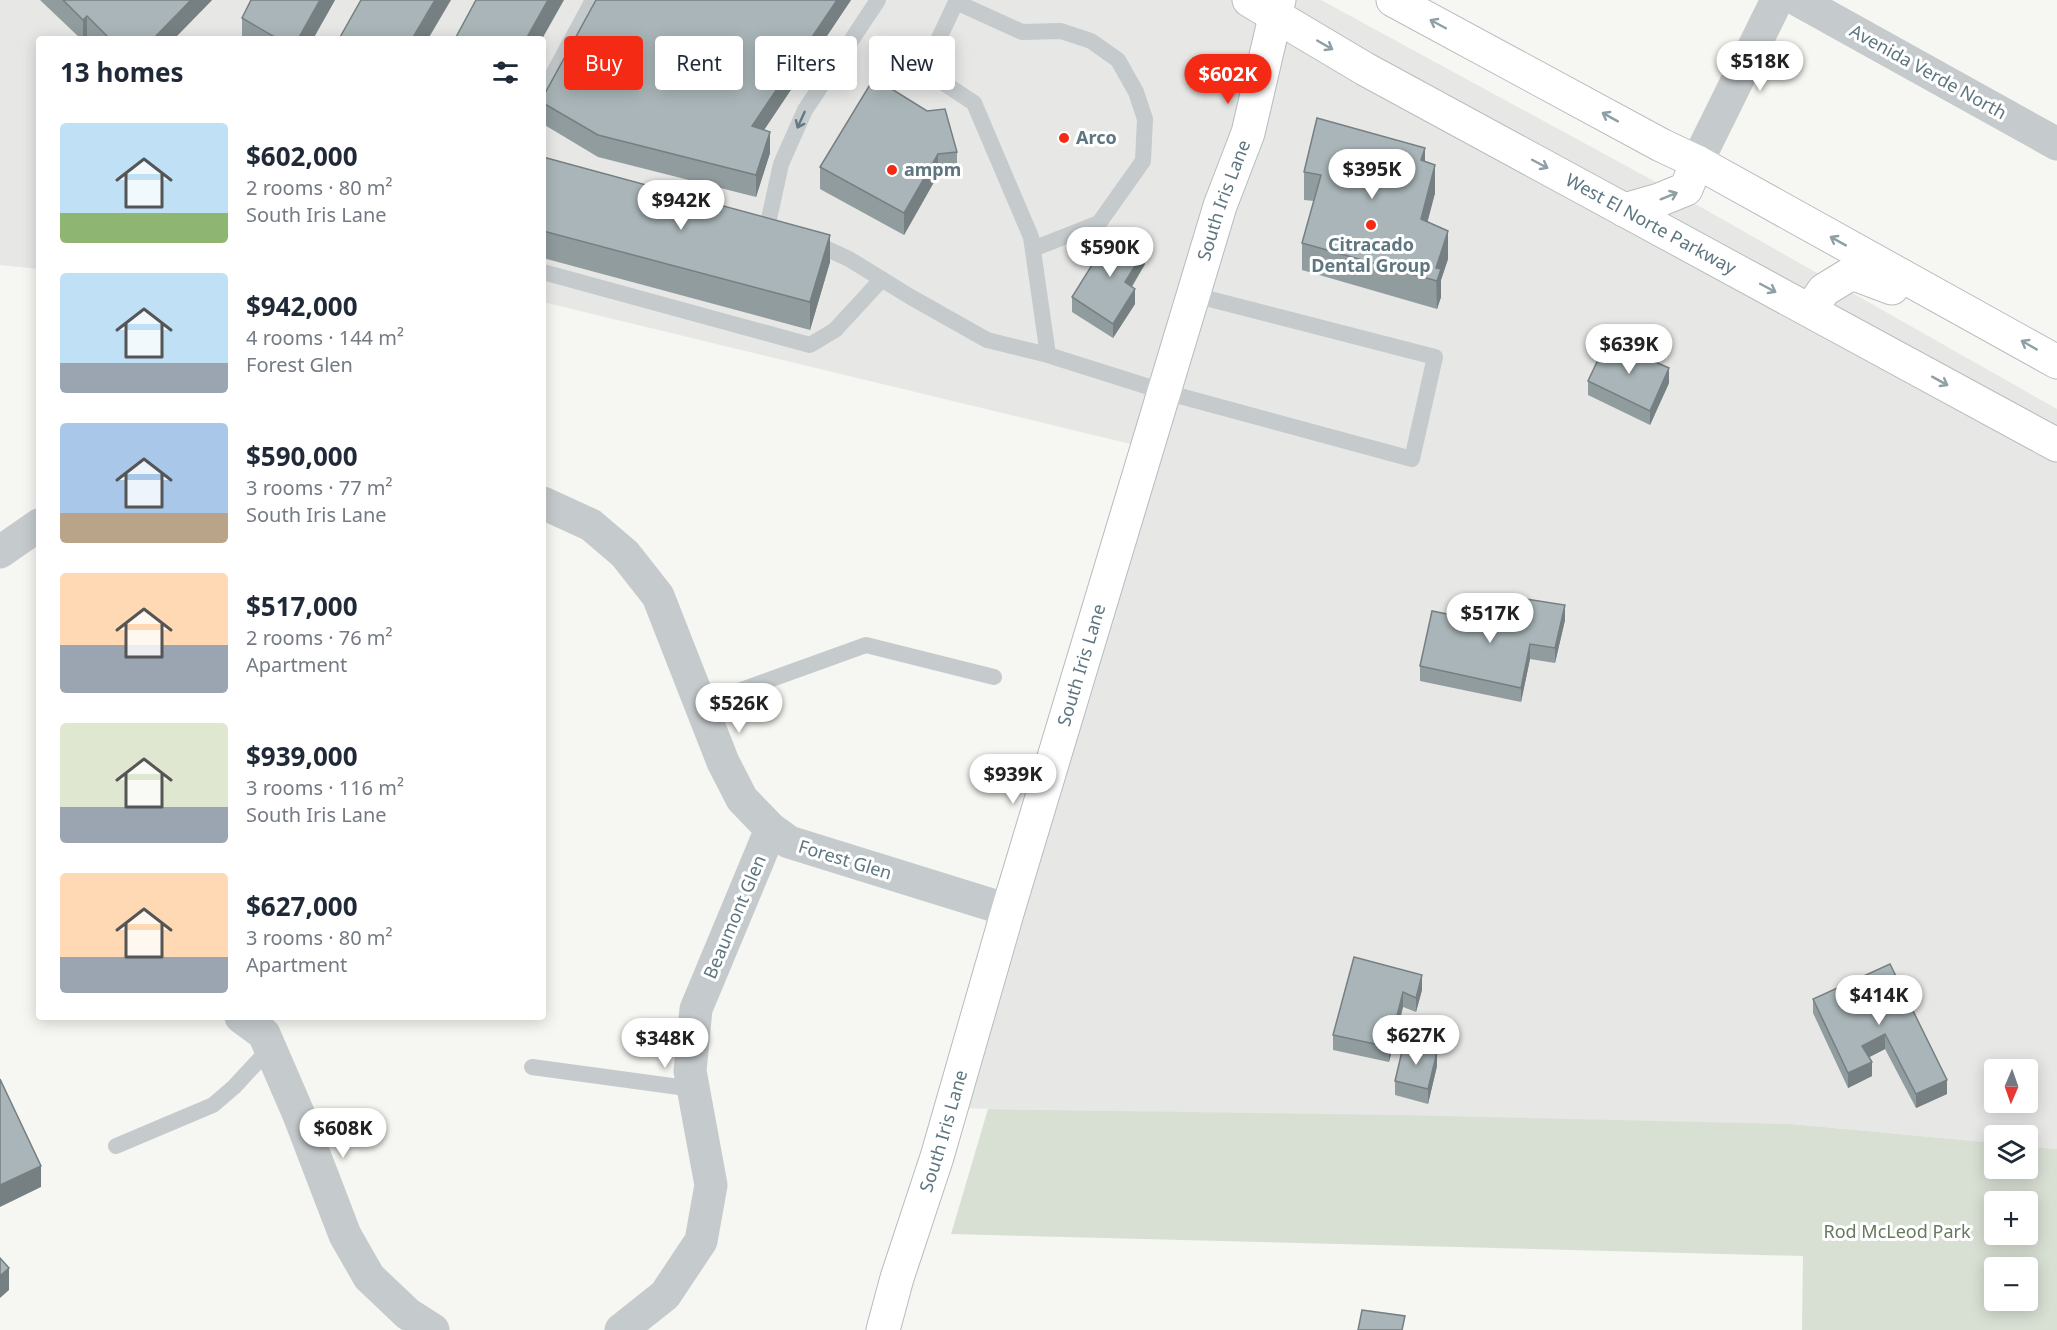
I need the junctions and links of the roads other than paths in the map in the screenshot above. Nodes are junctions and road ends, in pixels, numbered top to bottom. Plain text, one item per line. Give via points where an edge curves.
1 (593, 0) edge
2 (878, 0) edge
3 (1393, 0) edge
4 (1777, 0) edge
5 (1798, 0) edge
6 (957, 1) edge
7 (1268, 5) edge
8 (546, 87) edge
9 (2057, 144) edge
10 (1697, 162) junction
11 (1624, 210) junction
12 (1033, 249) junction
13 (546, 273) edge
14 (882, 279) junction
15 (1194, 295) junction
16 (1810, 310) junction
17 (2000, 329) junction
18 (1048, 355) junction
19 (2057, 362) edge
20 (1165, 392) junction
21 (2057, 445) edge
22 (546, 504) edge
23 (36, 527) edge
24 (0, 552) edge
25 (994, 677) dead end
26 (700, 705) junction
27 (771, 829) junction
28 (1008, 910) junction
29 (245, 1020) edge
30 (271, 1047) junction
31 (532, 1067) dead end
32 (694, 1089) junction
33 (116, 1146) dead end
34 (434, 1330) edge
35 (621, 1330) edge
36 (883, 1330) edge

1 - 8 lane
2 -> 14 lane via 805,110 781,164 762,227 792,234 849,259
10 -> 3 main road
4 - 10 street
5 - 9 street, Avenida Verde North
6 - 12 lane via 924,70 974,103
6 - 12 lane via 1022,32 1061,31 1091,42 1118,60 1136,92 1145,120 1143,161 1099,223
7 -> 11 main road, West El Norte Parkway via 1365,69
7 - 15 main road, South Iris Lane via 1248,133 1220,206
11 -> 10 main road via 1686,189
17 -> 10 main road
11 -> 16 main road, West El Norte Parkway
12 - 18 lane
13 - 14 lane via 810,345 835,330
14 - 18 lane via 987,339
15 - 20 main road, South Iris Lane
15 - 20 lane via 1435,357 1412,459
16 - 17 main road via 1824,290 1852,273
16 -> 21 main road, West El Norte Parkway
19 -> 17 main road
18 - 20 lane
20 - 28 main road, South Iris Lane
22 - 26 street, Forest Glen via 591,525 625,554 645,579 658,596
23 - 24 street
25 - 26 lane via 866,645
26 - 27 street, Forest Glen via 742,799
27 - 28 street, Forest Glen via 789,842
27 - 32 street, Beaumont Glen via 696,1009 690,1071
28 - 36 main road, South Iris Lane
29 - 30 street via 264,1034
30 - 33 lane via 213,1105
30 - 34 street via 354,1252 369,1277 408,1314
31 - 32 lane
32 - 35 street, Beaumont Glen via 711,1185 701,1241 664,1295

